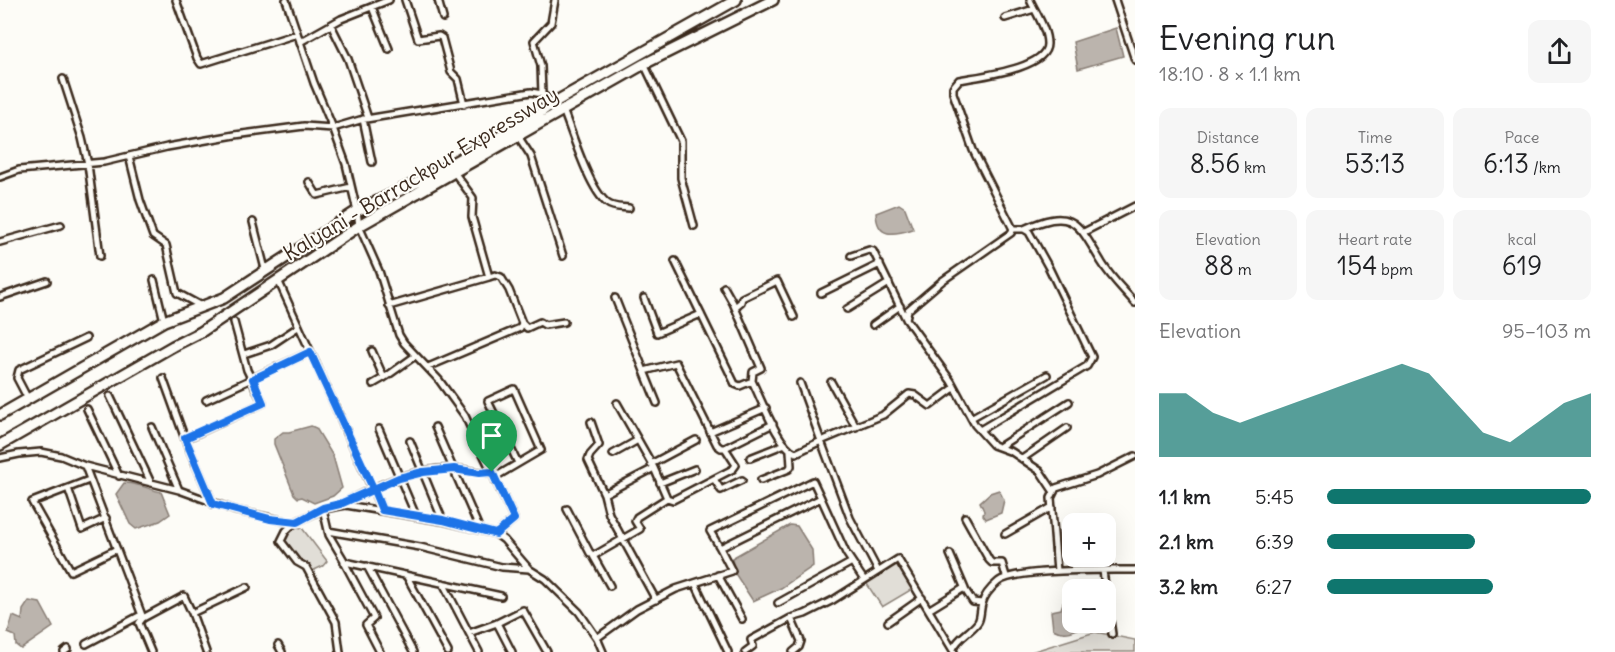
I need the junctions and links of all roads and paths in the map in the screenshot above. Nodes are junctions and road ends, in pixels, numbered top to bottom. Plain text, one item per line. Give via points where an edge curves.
1 (176, 0) edge
2 (286, 0) edge
3 (388, 0) edge
4 (405, 0) edge
5 (438, 0) edge
6 (555, 0) edge
7 (736, 0) edge
8 (773, 0) edge
9 (1030, 0) edge
10 (1115, 0) edge
11 (372, 7) junction
12 (1034, 9) junction
13 (443, 18) dead end
14 (1005, 18) dead end
15 (331, 25) junction
16 (297, 34) junction
17 (300, 42) junction
18 (389, 50) dead end
19 (1135, 60) edge
20 (644, 64) junction
21 (63, 79) dead end
22 (542, 94) junction
23 (553, 103) junction
24 (464, 104) junction
25 (560, 112) junction
26 (366, 119) junction
27 (333, 128) junction
28 (518, 136) junction
29 (129, 156) junction
30 (372, 162) dead end
31 (88, 164) junction
32 (454, 172) junction
33 (0, 177) edge
34 (309, 182) dead end
35 (351, 187) junction
36 (1135, 206) edge
37 (629, 208) dead end
38 (357, 211) junction
39 (253, 222) dead end
40 (61, 225) dead end
41 (359, 226) junction
42 (694, 226) dead end
43 (1014, 229) junction
44 (1024, 229) junction
45 (1084, 232) junction
46 (0, 242) edge
47 (100, 256) dead end
48 (563, 256) dead end
49 (851, 256) dead end
50 (675, 261) dead end
51 (880, 264) junction
52 (265, 269) junction
53 (489, 277) junction
54 (154, 280) dead end
55 (278, 280) junction
56 (47, 281) dead end
57 (889, 283) junction
58 (724, 287) dead end
59 (821, 293) dead end
60 (0, 297) edge
61 (615, 298) dead end
62 (644, 298) dead end
63 (1135, 303) edge
64 (203, 306) junction
65 (389, 306) junction
66 (900, 306) junction
67 (735, 307) junction
68 (847, 309) dead end
69 (701, 314) junction
70 (794, 317) dead end
71 (906, 319) junction
72 (164, 321) junction
73 (234, 322) dead end
74 (564, 322) dead end
75 (522, 323) junction
76 (873, 325) dead end
77 (298, 327) junction
78 (86, 338) dead end
79 (372, 351) dead end
80 (310, 352) junction
81 (244, 354) junction
82 (415, 356) junction
83 (428, 367) junction
84 (644, 371) junction
85 (1047, 375) dead end
86 (163, 378) dead end
87 (384, 378) junction
88 (253, 379) junction
89 (752, 381) junction
90 (831, 382) dead end
91 (800, 383) dead end
92 (373, 384) dead end
93 (954, 388) junction
94 (110, 396) dead end
95 (28, 399) junction
96 (206, 400) dead end
97 (1070, 402) dead end
98 (617, 403) dead end
99 (657, 403) dead end
100 (766, 408) junction
101 (87, 410) dead end
102 (0, 416) edge
103 (971, 418) junction
104 (591, 422) dead end
105 (773, 423) junction
106 (152, 427) dead end
107 (435, 427) dead end
108 (856, 427) junction
109 (1066, 428) dead end
110 (379, 429) dead end
111 (980, 430) junction
112 (710, 432) junction
113 (185, 438) junction
114 (638, 440) junction
115 (696, 440) dead end
116 (410, 441) dead end
117 (821, 441) junction
118 (785, 444) junction
119 (0, 445) edge
120 (999, 447) junction
121 (725, 448) junction
122 (790, 451) junction
123 (613, 454) dead end
124 (1135, 456) edge
125 (0, 458) edge
126 (750, 458) dead end
127 (1022, 459) junction
128 (518, 463) junction
129 (85, 466) junction
130 (652, 466) junction
131 (454, 469) junction
132 (695, 469) dead end
133 (423, 472) junction
134 (494, 475) junction
135 (119, 476) junction
136 (399, 478) junction
137 (714, 479) junction
138 (89, 480) junction
139 (742, 480) dead end
140 (761, 480) dead end
141 (151, 483) junction
142 (660, 483) junction
143 (68, 488) junction
144 (373, 488) junction
145 (179, 490) junction
146 (1054, 492) junction
147 (604, 494) junction
148 (668, 498) junction
149 (821, 498) junction
150 (213, 504) junction
151 (340, 504) junction
152 (1052, 507) junction
153 (323, 508) junction
154 (567, 509) dead end
155 (382, 510) junction
156 (416, 516) junction
157 (965, 517) dead end
158 (106, 518) junction
159 (443, 520) junction
160 (294, 523) junction
161 (480, 530) junction
162 (328, 531) junction
163 (496, 534) junction
164 (1005, 534) dead end
165 (624, 538) junction
166 (720, 548) junction
167 (117, 549) junction
168 (592, 554) junction
169 (950, 554) dead end
170 (344, 560) junction
171 (852, 562) junction
172 (367, 566) junction
173 (529, 569) junction
174 (1103, 570) junction
175 (1135, 570) edge
176 (878, 571) junction
177 (1057, 571) junction
178 (406, 575) junction
179 (718, 575) junction
180 (1006, 576) junction
181 (864, 580) junction
182 (443, 583) junction
183 (694, 583) junction
184 (610, 586) dead end
185 (247, 587) dead end
186 (965, 589) junction
187 (501, 596) dead end
188 (922, 597) junction
189 (656, 600) junction
190 (778, 603) dead end
191 (982, 603) junction
192 (930, 609) junction
193 (192, 613) junction
194 (142, 617) junction
195 (791, 618) junction
196 (742, 620) dead end
197 (888, 622) dead end
198 (497, 623) junction
199 (469, 633) junction
200 (1112, 634) dead end
201 (597, 638) junction
202 (86, 644) dead end
203 (278, 645) dead end
204 (953, 650) edge
205 (151, 652) edge
206 (206, 652) edge
207 (282, 652) edge
208 (340, 652) edge
209 (380, 652) edge
210 (413, 652) edge
211 (448, 652) edge
212 (479, 652) edge
213 (512, 652) edge
214 (547, 652) edge
215 (603, 652) edge
216 (728, 652) edge
217 (745, 652) edge
218 (793, 652) edge

1 - 16 street via 201,64
2 - 16 street
3 - 11 street
4 - 24 street via 418,39 441,37
5 - 13 street
6 - 22 street via 551,22 534,40 541,66
7 - 23 highway
8 - 20 highway, Kalyani - Barrackpur Expressway
9 - 12 street
10 - 19 street
11 - 15 street
11 - 18 street
12 - 14 street
12 - 43 street via 1046,35 1043,56 1018,67 959,80 953,87 974,150
15 - 17 street
15 - 26 street via 348,59
16 - 17 street
17 - 27 street
20 - 25 highway, Kalyani - Barrackpur Expressway
20 - 42 street via 681,141 681,178
21 - 31 street
22 - 23 street
22 - 24 street via 531,92
23 - 25 street
23 - 38 highway via 418,182
24 - 26 street
25 - 28 highway, Kalyani - Barrackpur Expressway
25 - 37 street via 604,201 614,207
26 - 27 street
26 - 30 street
27 - 29 street via 275,128
27 - 35 street
28 - 32 highway, Kalyani - Barrackpur Expressway
28 - 48 street via 531,156
29 - 31 street
29 - 64 street via 153,236 166,245 177,293
31 - 33 street via 19,170
31 - 47 street
32 - 41 highway, Kalyani - Barrackpur Expressway
32 - 53 street via 473,198 472,217
34 - 35 street via 317,195
35 - 38 street
36 - 45 street
38 - 41 street
38 - 52 highway
39 - 52 street
40 - 46 street
41 - 55 highway, Kalyani - Barrackpur Expressway
41 - 65 street
43 - 44 street
43 - 71 street via 942,281 908,310
44 - 45 street via 1060,219 1076,223
44 - 111 street via 1049,268 1092,357 1087,366
45 - 63 street via 1107,270
49 - 51 street via 871,250
50 - 69 street
51 - 57 street
51 - 59 street
52 - 64 highway via 224,298
53 - 65 street
53 - 75 street via 501,277
54 - 72 street
55 - 77 street
55 - 119 highway, Kalyani - Barrackpur Expressway via 201,332
56 - 60 street
57 - 66 street
57 - 68 street
58 - 67 street
61 - 84 street
62 - 69 street via 657,333
64 - 72 highway
65 - 82 street via 399,335
66 - 71 street
66 - 76 street
67 - 70 street via 742,298 777,281
67 - 89 street via 761,368 753,372
69 - 89 street via 735,384
71 - 93 street
72 - 95 highway
73 - 81 street
74 - 75 street via 545,326 540,322 526,328
75 - 83 street via 520,328
77 - 80 street
77 - 81 street via 271,345
78 - 95 street via 19,370 16,378
79 - 87 street
80 - 88 street
80 - 144 street
81 - 88 street
82 - 83 street
82 - 87 street
83 - 134 street via 465,416
84 - 99 street
84 - 112 street via 676,363
85 - 103 street
86 - 113 street
87 - 92 street
88 - 96 street
88 - 113 street via 263,403
89 - 100 street
90 - 108 street
91 - 117 street
93 - 103 street
93 - 108 street via 930,406 909,394 883,416
94 - 141 street
95 - 102 highway
97 - 120 street
98 - 114 street
100 - 105 street
100 - 112 street
101 - 135 street
103 - 111 street
104 - 147 street via 599,445 588,460
105 - 118 street
105 - 121 street
106 - 145 street
107 - 131 street
108 - 117 street
109 - 127 street
110 - 136 street
111 - 120 street
112 - 121 street via 718,447
113 - 150 street
114 - 123 street
114 - 130 street
115 - 130 street
116 - 133 street
117 - 122 street via 796,453
117 - 176 street via 850,518
118 - 122 street
118 - 126 street
120 - 127 street
121 - 137 street via 736,465
122 - 140 street via 789,469
124 - 146 street
125 - 129 street via 41,452
127 - 146 street via 1040,471
128 - 128 street via 541,450 514,389 488,401
128 - 134 street
129 - 135 street
129 - 138 street
130 - 142 street
130 - 147 street
131 - 133 street
131 - 134 street
131 - 161 street
132 - 142 street
133 - 136 street
133 - 159 street
134 - 163 street via 514,519
135 - 141 street
136 - 144 street
136 - 156 street
137 - 139 street via 721,490
137 - 148 street via 673,500
138 - 143 street
138 - 158 street
141 - 145 street
142 - 148 street
143 - 158 street via 82,529
143 - 167 street via 32,502 71,571
144 - 151 street
144 - 155 street
145 - 150 street
146 - 152 street
147 - 165 street via 609,514
148 - 165 street via 637,517 640,528
149 - 166 street
149 - 166 street via 813,481 710,531
149 - 171 street
150 - 160 street
151 - 153 street
151 - 155 street
152 - 164 street
152 - 177 street
153 - 160 street
153 - 162 street
154 - 168 street
155 - 156 street
156 - 159 street
157 - 180 street via 989,560 1002,563
158 - 167 street
159 - 161 street
160 - 208 street via 281,541 297,562 306,567 336,622
161 - 163 street
162 - 170 street
162 - 173 street via 502,567
163 - 173 street
165 - 168 street
165 - 189 street
166 - 179 street via 732,571
167 - 194 street
168 - 184 street
169 - 186 street
170 - 172 street
170 - 209 street via 374,618 366,625
171 - 181 street
171 - 190 street
172 - 178 street
172 - 210 street
173 - 201 street via 579,612
174 - 175 street
174 - 177 street
174 - 200 street
176 - 181 street
176 - 188 street via 898,559
177 - 180 street
178 - 182 street
178 - 211 street
179 - 183 street
179 - 196 street
180 - 191 street
181 - 195 street via 806,614
182 - 187 street
182 - 199 street
183 - 189 street
183 - 216 street
185 - 193 street
186 - 191 street via 973,602
186 - 192 street
188 - 192 street
188 - 197 street
189 - 201 street
191 - 204 street via 979,620
192 - 204 street
193 - 194 street via 184,596
193 - 206 street
194 - 202 street
194 - 205 street via 140,623
195 - 217 street via 751,640 753,646
195 - 218 street via 801,641
198 - 199 street
198 - 213 street
198 - 214 street via 523,610
199 - 212 street
201 - 215 street
203 - 207 street

